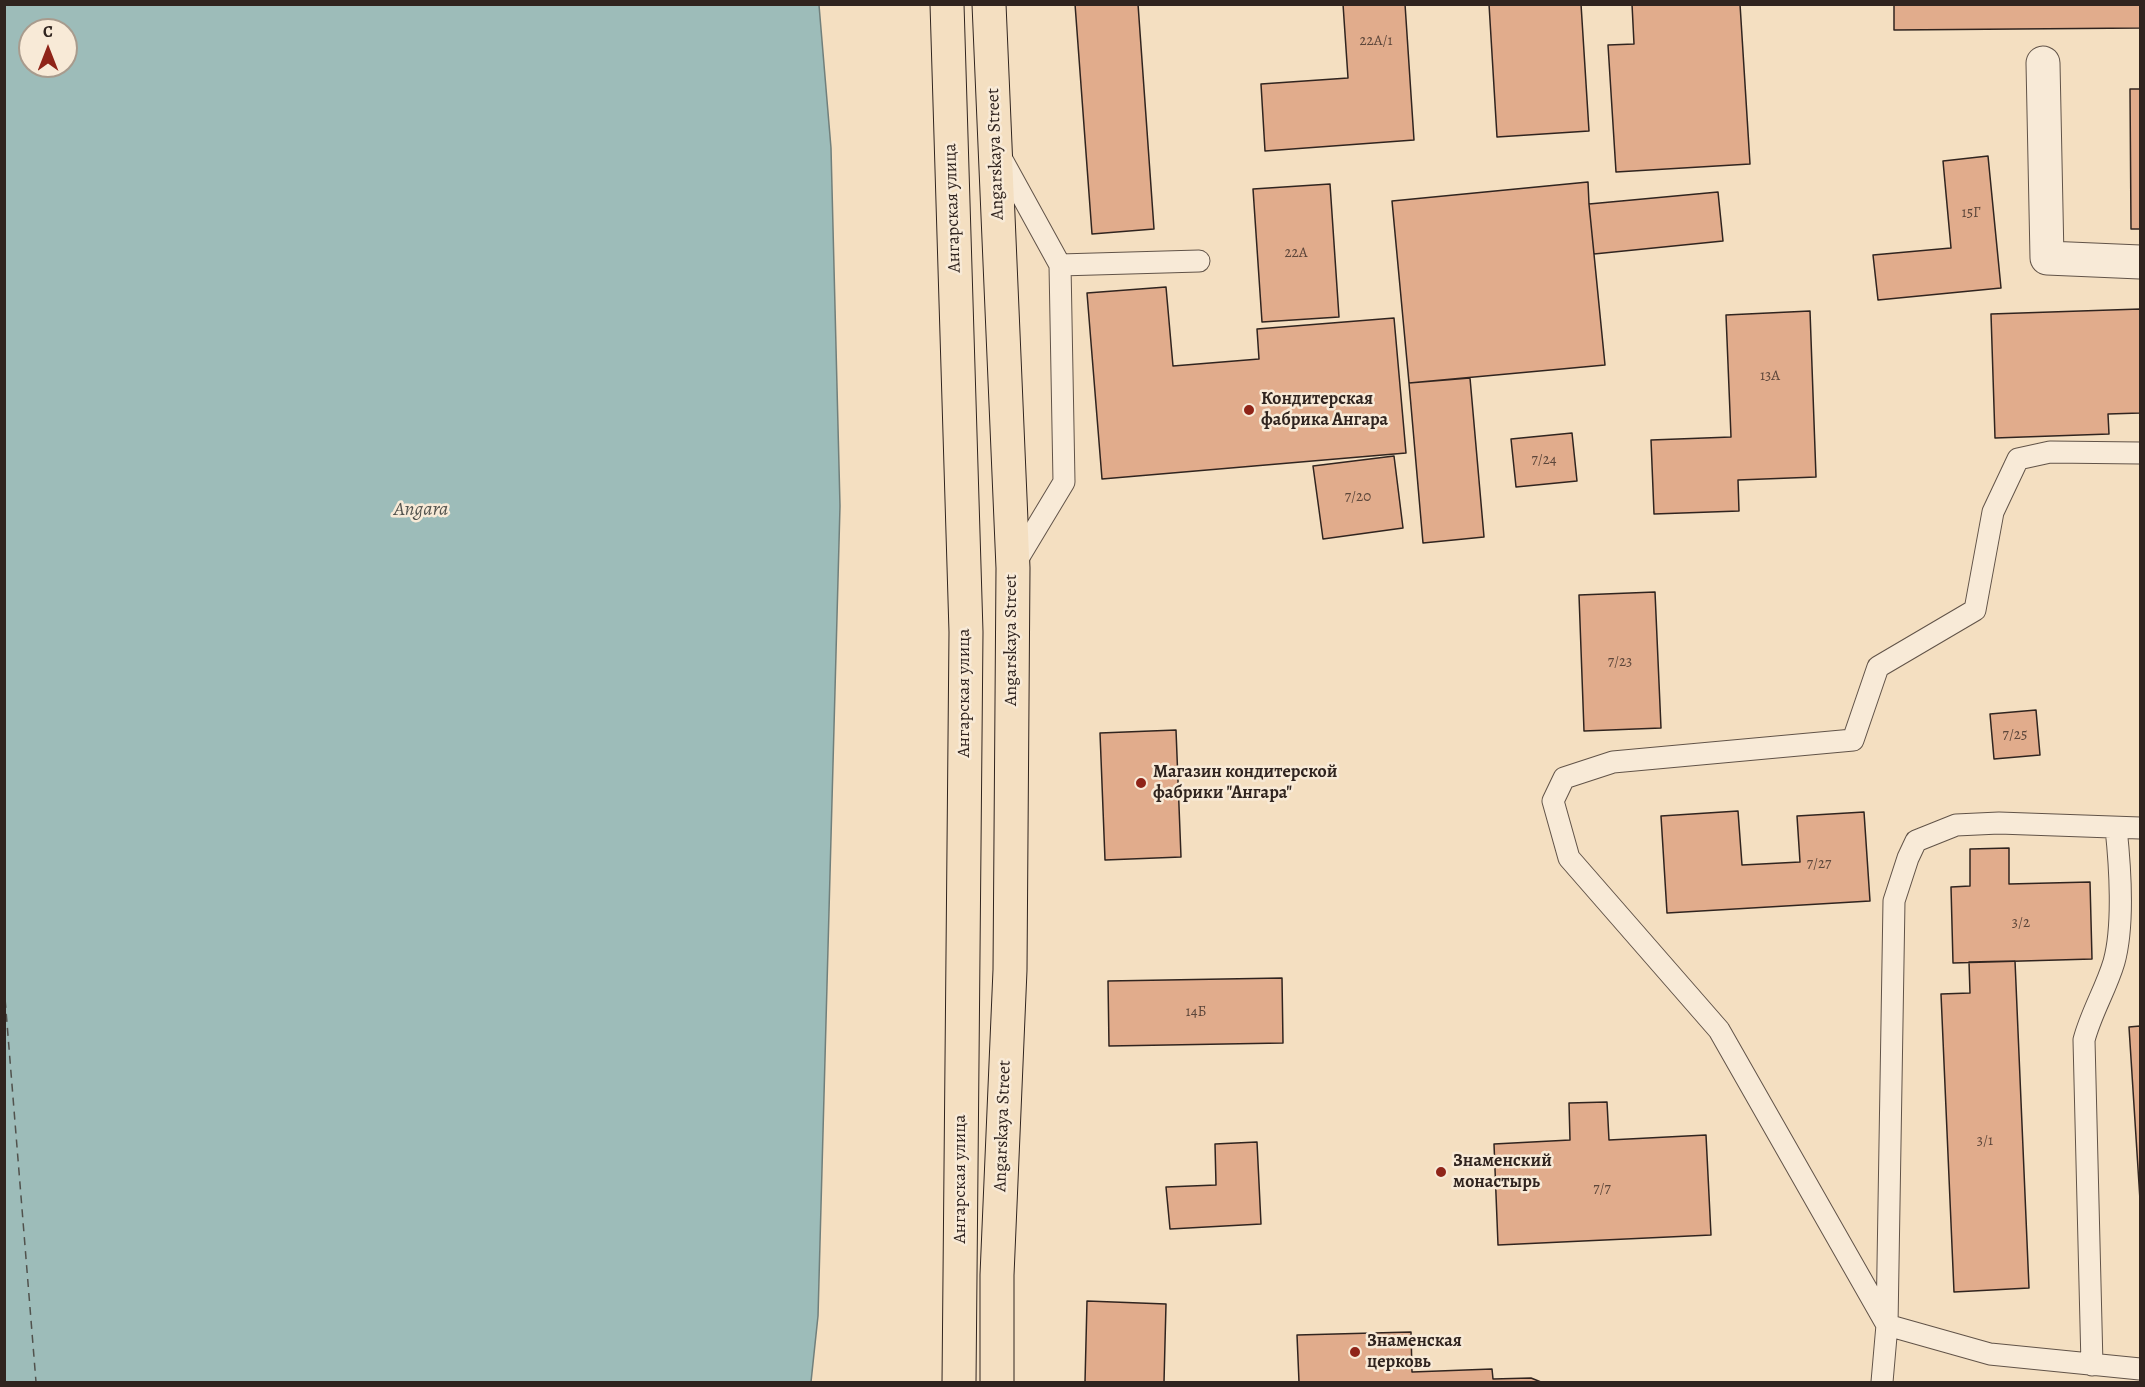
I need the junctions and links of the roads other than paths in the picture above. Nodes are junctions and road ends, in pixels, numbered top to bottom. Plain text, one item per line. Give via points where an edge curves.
1 (947, 4) edge
2 (989, 4) edge
3 (2043, 63) dead end
4 (996, 148) junction
5 (1200, 261) dead end
6 (2140, 262) edge
7 (1060, 265) junction
8 (2140, 453) edge
9 (1012, 568) junction
10 (2116, 828) junction
11 (2140, 828) edge
12 (1887, 1325) junction
13 (2092, 1365) junction
14 (2140, 1369) edge
15 (960, 1383) edge
16 (997, 1383) edge
17 (1882, 1383) edge

1 - 15 main road, Ангарская улица via 966,632
2 - 4 main road, Angarskaya Street
3 - 6 street via 2047,258
4 - 7 lane
4 - 9 main road, Angarskaya Street
5 - 7 lane
7 - 9 lane via 1064,482
8 - 12 lane via 2050,452 2018,459 1993,512 1975,610 1878,667 1853,740 1613,762 1564,778 1552,801 1569,858 1719,1030
9 - 16 main road, Angarskaya Street via 1010,970 997,1275
10 - 11 lane
10 - 12 lane via 1956,825 1916,841 1908,858 1894,901
10 - 13 lane via 2119,921 2114,962 2084,1040
12 - 13 lane via 1990,1354
12 - 17 lane
13 - 14 lane

